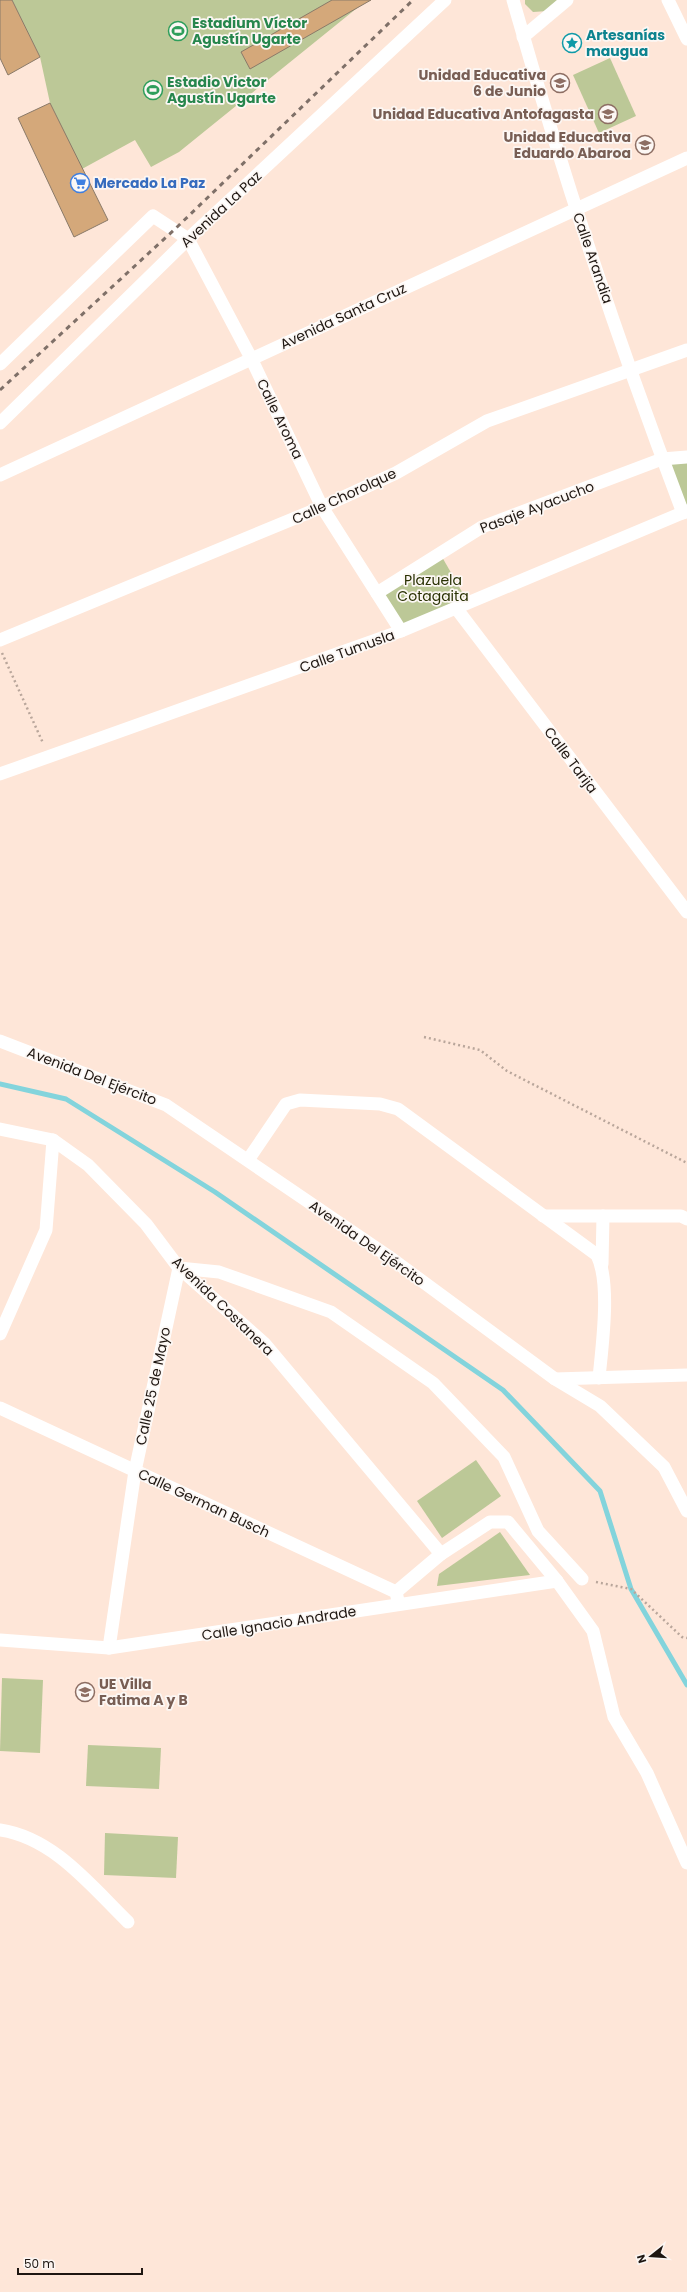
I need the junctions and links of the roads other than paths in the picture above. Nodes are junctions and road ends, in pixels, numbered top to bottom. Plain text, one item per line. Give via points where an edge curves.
1 (446, 0) edge
2 (513, 0) edge
3 (567, 0) edge
4 (668, 0) edge
5 (524, 37) junction
6 (687, 39) edge
7 (687, 158) edge
8 (577, 209) junction
9 (188, 239) junction
10 (687, 350) edge
11 (251, 358) junction
12 (0, 364) edge
13 (631, 371) junction
14 (0, 423) edge
15 (687, 457) edge
16 (662, 459) junction
17 (0, 475) edge
18 (322, 507) junction
19 (685, 512) edge
20 (377, 593) junction
21 (456, 608) junction
22 (401, 631) junction
23 (0, 640) edge
24 (0, 774) edge
25 (687, 912) edge
26 (0, 1041) edge
27 (0, 1128) edge
28 (53, 1140) junction
29 (248, 1160) junction
30 (544, 1216) junction
31 (603, 1216) junction
32 (687, 1219) edge
33 (602, 1264) junction
34 (179, 1268) junction
35 (0, 1334) edge
36 (687, 1374) edge
37 (599, 1378) junction
38 (555, 1379) junction
39 (0, 1408) edge
40 (135, 1471) junction
41 (687, 1511) edge
42 (440, 1554) junction
43 (582, 1579) road end
44 (557, 1581) junction
45 (397, 1599) junction
46 (0, 1640) edge
47 (109, 1648) junction
48 (0, 1830) edge
49 (687, 1862) edge
50 (128, 1922) dead end

1 - 9 street, Avenida La Paz
2 - 5 street, Calle Arandia
3 - 5 street
4 - 6 street
5 - 8 street, Calle Arandia
7 - 8 street, Avenida Santa Cruz
8 - 11 street, Avenida Santa Cruz
8 - 13 street, Calle Arandia
9 - 11 street, Calle Aroma
9 - 12 street, Calle Aroma via 153,216
9 - 14 street, Avenida La Paz
10 - 13 street, Calle Chorolque
11 - 17 street, Avenida Santa Cruz
11 - 18 street, Calle Aroma
13 - 16 street, Calle Arandia
13 - 18 street, Calle Chorolque via 487,421 396,473
15 - 16 street, Pasaje Ayacucho
16 - 19 street, Calle Arandia
16 - 20 street, Pasaje Ayacucho via 482,527
18 - 20 street, Calle Aroma
18 - 23 street, Calle Chorolque
19 - 21 street, Calle Tumusla
20 - 22 street, Calle Aroma
21 - 22 street, Calle Tumusla
21 - 25 street, Calle Tarija
22 - 24 street, Calle Tumusla
26 - 29 street, Avenida Del Ejército via 166,1105
27 - 28 street, Avenida Costanera
28 - 34 street, Avenida Costanera via 88,1165 141,1219
28 - 35 street via 46,1230
29 - 30 street via 286,1104 300,1100 380,1104 398,1110
29 - 38 street, Avenida Del Ejército via 388,1256
30 - 31 street
30 - 33 street via 597,1255
31 - 32 street via 680,1216
31 - 33 street
33 - 37 street via 605,1323
34 - 40 street, Calle 25 de Mayo
34 - 42 street, Avenida Costanera via 264,1343
34 - 43 street via 218,1272 331,1312 432,1383 504,1457 538,1530
36 - 37 street
37 - 38 street
38 - 41 street, Avenida Del Ejército via 600,1406 664,1467
39 - 40 street, Calle German Busch
40 - 45 street, Calle German Busch
40 - 47 street, Calle 25 de Mayo
42 - 44 street via 490,1522 508,1522
42 - 45 street
44 - 45 street, Calle Ignacio Andrade
44 - 49 street via 592,1631 614,1717 647,1773
45 - 47 street, Calle Ignacio Andrade
46 - 47 street, Calle Ignacio Andrade
48 - 50 street via 29,1840 63,1858

